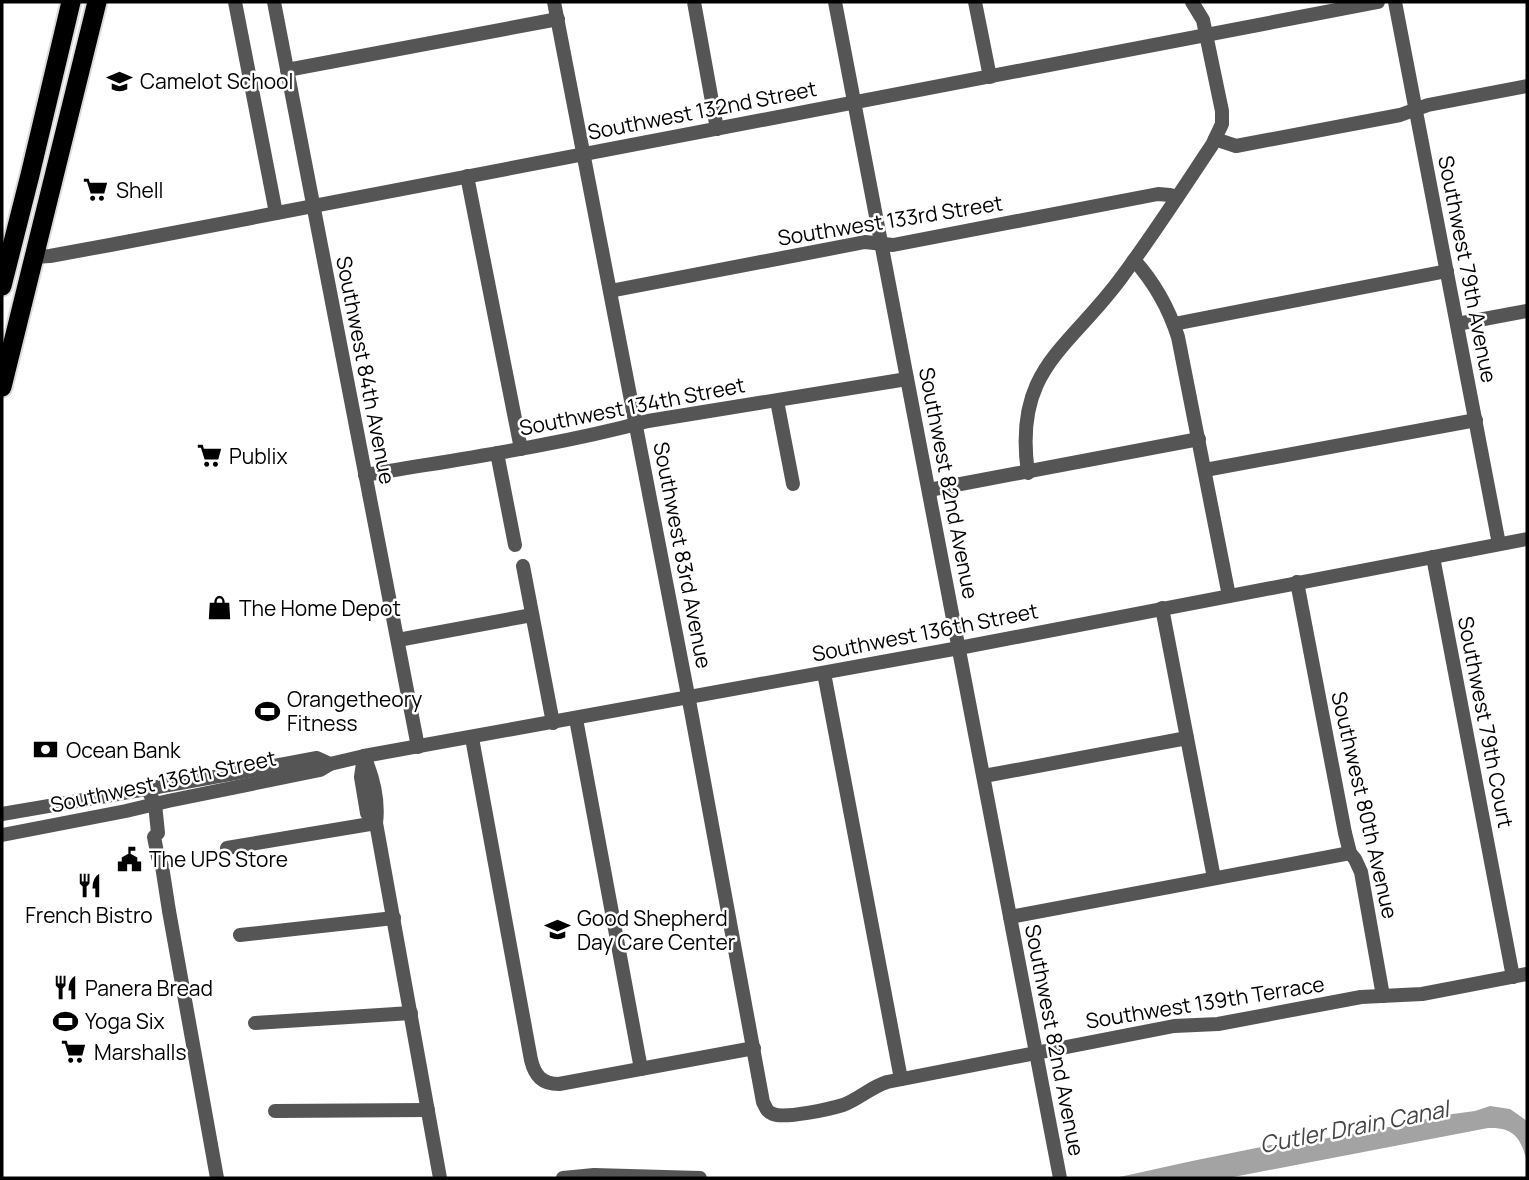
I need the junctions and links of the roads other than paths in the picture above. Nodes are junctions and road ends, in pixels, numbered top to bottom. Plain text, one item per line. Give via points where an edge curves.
1 (71, 2) edge
2 (97, 2) edge
3 (234, 2) edge
4 (274, 2) edge
5 (554, 2) edge
6 (694, 2) edge
7 (835, 2) edge
8 (975, 2) edge
9 (1192, 2) edge
10 (1378, 2) edge
11 (1395, 2) edge
12 (558, 19) junction
13 (1206, 34) junction
14 (287, 70) junction
15 (990, 77) junction
16 (1527, 86) edge
17 (854, 103) junction
18 (1415, 110) junction
19 (717, 129) junction
20 (1215, 139) junction
21 (584, 155) junction
22 (467, 176) junction
23 (1177, 197) junction
24 (314, 206) junction
25 (275, 213) junction
26 (881, 244) junction
27 (10, 250) junction
28 (34, 257) junction
29 (1134, 260) junction
30 (1447, 271) junction
31 (2, 286) edge
32 (610, 291) junction
33 (1527, 312) edge
34 (1174, 324) junction
35 (1457, 324) junction
36 (907, 379) junction
37 (2, 387) edge
38 (777, 401) junction
39 (1476, 419) junction
40 (636, 424) junction
41 (1199, 439) junction
42 (521, 449) junction
43 (497, 453) junction
44 (1205, 470) junction
45 (1028, 472) junction
46 (365, 475) junction
47 (793, 484) dead end
48 (929, 490) junction
49 (1527, 539) edge
50 (1499, 544) junction
51 (515, 545) dead end
52 (1433, 557) junction
53 (523, 566) dead end
54 (1297, 582) junction
55 (1229, 596) junction
56 (1162, 608) junction
57 (532, 615) junction
58 (398, 640) junction
59 (959, 648) junction
60 (824, 673) junction
61 (689, 698) junction
62 (576, 719) junction
63 (553, 723) junction
64 (472, 738) junction
65 (1186, 738) junction
66 (418, 747) junction
67 (364, 757) junction
68 (330, 764) junction
69 (984, 776) junction
70 (148, 790) junction
71 (155, 804) junction
72 (2, 814) edge
73 (376, 823) junction
74 (2, 835) edge
75 (227, 848) dead end
76 (1350, 853) junction
77 (1214, 878) junction
78 (1010, 917) junction
79 (394, 918) junction
80 (240, 935) dead end
81 (1520, 976) edge
82 (1383, 996) junction
83 (411, 1013) junction
84 (256, 1023) dead end
85 (754, 1048) junction
86 (1036, 1053) junction
87 (641, 1069) junction
88 (901, 1079) junction
89 (428, 1110) junction
90 (275, 1111) dead end
91 (772, 1114) joint
92 (217, 1178) edge
93 (440, 1178) edge
94 (563, 1178) edge
95 (700, 1178) edge
96 (1060, 1178) edge

1 - 27 highway
2 - 28 highway
3 - 25 street
4 - 14 street, Southwest 84th Avenue
5 - 12 street, Southwest 83rd Avenue
6 - 19 street
7 - 17 street, Southwest 82nd Avenue
8 - 15 street
9 - 13 street
10 - 13 street, Southwest 132nd Street
11 - 18 street, Southwest 79th Avenue
12 - 14 street
12 - 21 street, Southwest 83rd Avenue
13 - 15 street, Southwest 132nd Street
13 - 20 street via 1222,111
14 - 24 street, Southwest 84th Avenue
15 - 17 street, Southwest 132nd Street
16 - 18 street
17 - 19 street, Southwest 132nd Street
17 - 26 street, Southwest 82nd Avenue
18 - 20 street via 1236,146
18 - 30 street, Southwest 79th Avenue
19 - 21 street, Southwest 132nd Street
20 - 23 street
21 - 22 street, Southwest 132nd Street
21 - 32 street, Southwest 83rd Avenue
22 - 24 street, Southwest 132nd Street
22 - 42 street
23 - 26 street, Southwest 133rd Street via 1158,194
23 - 29 street
24 - 25 street, Southwest 132nd Street
24 - 46 street, Southwest 84th Avenue
25 - 28 street, Southwest 132nd Street
26 - 32 street, Southwest 133rd Street via 865,242
26 - 36 street, Southwest 82nd Avenue
27 - 28 highway
27 - 31 highway
28 - 37 highway
29 - 34 street
29 - 45 street via 1038,380 1026,419
30 - 34 street
30 - 35 street, Southwest 79th Avenue
32 - 40 street, Southwest 83rd Avenue
33 - 35 street
34 - 41 street
35 - 39 street, Southwest 79th Avenue
36 - 38 street, Southwest 134th Street
36 - 48 street, Southwest 82nd Avenue
38 - 40 street, Southwest 134th Street
38 - 47 street
39 - 44 street
39 - 50 street, Southwest 79th Avenue
40 - 42 street, Southwest 134th Street
40 - 61 street, Southwest 83rd Avenue
41 - 44 street
41 - 45 street
42 - 43 street, Southwest 134th Street
43 - 46 street, Southwest 134th Street
43 - 51 street
44 - 55 street
45 - 48 street
46 - 58 street, Southwest 84th Avenue
48 - 59 street, Southwest 82nd Avenue
49 - 50 street, Southwest 136th Street
50 - 52 street, Southwest 136th Street
52 - 54 street, Southwest 136th Street
52 - 81 street, Southwest 79th Court
53 - 57 street
54 - 55 street, Southwest 136th Street
54 - 76 street, Southwest 80th Avenue
55 - 56 street, Southwest 136th Street
56 - 59 street, Southwest 136th Street
56 - 65 street
57 - 58 street
57 - 63 street
58 - 66 street, Southwest 84th Avenue
59 - 60 street, Southwest 136th Street
59 - 69 street, Southwest 82nd Avenue
60 - 61 street, Southwest 136th Street
60 - 88 street
61 - 62 street, Southwest 136th Street
61 - 85 street, Southwest 83rd Avenue
62 - 63 street, Southwest 136th Street
62 - 87 street
63 - 64 street, Southwest 136th Street
64 - 66 street, Southwest 136th Street
64 - 87 street via 535,1071 540,1079 559,1084
65 - 69 street
65 - 77 street
66 - 67 street, Southwest 136th Street
67 - 68 street, Southwest 136th Street
67 - 73 street via 361,777 368,813
68 - 70 street, Southwest 136th Street via 317,758
68 - 71 street, Southwest 136th Street via 320,770
69 - 78 street, Southwest 82nd Avenue
70 - 71 street
70 - 72 street, Southwest 136th Street
71 - 74 street, Southwest 136th Street
71 - 92 street via 158,833 164,836 167,855 163,866 169,911
73 - 75 street
73 - 79 street
76 - 77 street
76 - 82 street, Southwest 80th Avenue via 1361,872
77 - 78 street
78 - 86 street, Southwest 82nd Avenue
79 - 80 street
79 - 83 street
81 - 82 street, Southwest 139th Terrace via 1422,994
82 - 86 street, Southwest 139th Terrace via 1218,1024 1174,1026
83 - 84 street
83 - 89 street
85 - 87 street
85 - 91 street, Southwest 83rd Avenue via 763,1102
86 - 88 street, Southwest 139th Terrace
86 - 96 street, Southwest 82nd Avenue
88 - 91 street, Southwest 139th Terrace via 878,1084 834,1107 789,1116
89 - 90 street
89 - 93 street
94 - 95 street

